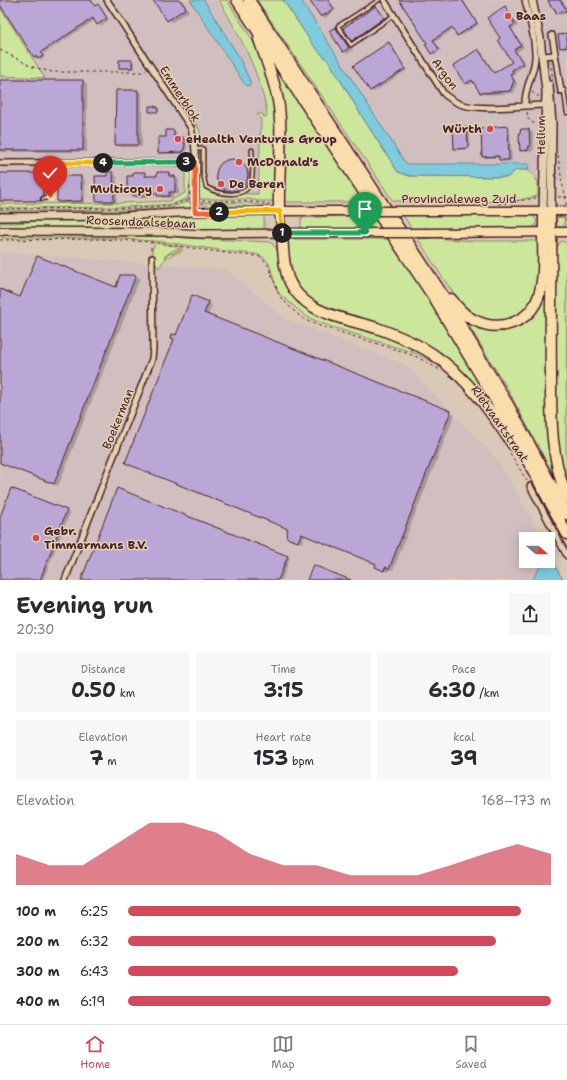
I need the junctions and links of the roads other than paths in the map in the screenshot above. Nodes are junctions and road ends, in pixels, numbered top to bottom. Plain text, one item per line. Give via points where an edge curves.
1 (107, 0) edge
2 (237, 0) edge
3 (249, 0) edge
4 (379, 0) edge
5 (384, 0) edge
6 (525, 0) edge
7 (532, 0) edge
8 (394, 16) junction
9 (256, 29) junction
10 (552, 36) dead end
11 (555, 55) junction
12 (543, 58) junction
13 (564, 90) edge
14 (526, 105) junction
15 (548, 105) junction
16 (567, 113) edge
17 (194, 149) junction
18 (252, 150) dead end
19 (195, 162) junction
20 (0, 163) edge
21 (51, 163) junction
22 (43, 199) dead end
23 (279, 207) junction
24 (547, 211) junction
25 (566, 211) edge
26 (195, 212) junction
27 (0, 217) edge
28 (0, 231) edge
29 (566, 232) edge
30 (282, 233) junction
31 (547, 233) junction
32 (152, 258) road end
33 (442, 294) junction
34 (534, 472) junction
35 (530, 486) road end
36 (567, 498) edge
37 (567, 514) edge
38 (567, 534) edge
39 (567, 556) edge
40 (65, 580) edge

1 - 17 street, Emmerblok via 189,124
2 - 9 highway
3 - 33 highway
4 - 8 lane via 338,26 351,45
5 - 8 street, Argon
6 - 14 street via 535,57 526,90
7 - 12 street, Helium
8 - 14 street, Argon via 444,94 462,105 481,108
9 - 23 highway via 278,106
9 - 34 highway via 432,295
10 - 11 street
11 - 12 street
11 - 13 street
12 - 15 street, Helium
13 - 16 lane
14 - 15 street, Argon
15 - 24 street, Helium via 545,124 544,197
15 - 24 street, Helium via 552,197
17 - 18 lane via 203,149 206,187 229,194 247,189 251,181
17 - 19 street, Emmerblok
19 - 21 street
19 - 26 street, Emmerblok via 192,201
20 - 21 street
21 - 22 lane via 50,197
23 - 24 main road, Provincialeweg Zuid, bridge via 351,211
23 - 26 street, Roosendaalsebaan via 265,211
23 - 30 main road
24 - 25 main road, Provincialeweg Zuid
24 - 31 main road
26 - 27 street, Roosendaalsebaan via 124,216
28 - 30 street, Roosendaalsebaan
29 - 31 main road
30 - 31 main road, bridge
30 - 34 highway via 285,266 289,279 300,297 329,315 377,328 435,355 477,394
31 - 33 highway via 539,295 526,316 501,326 484,324 464,314 451,298
31 - 36 highway via 552,436 554,455
32 - 40 street, Boekerman via 152,359
33 - 37 highway via 507,403
34 - 38 highway
35 - 39 street

